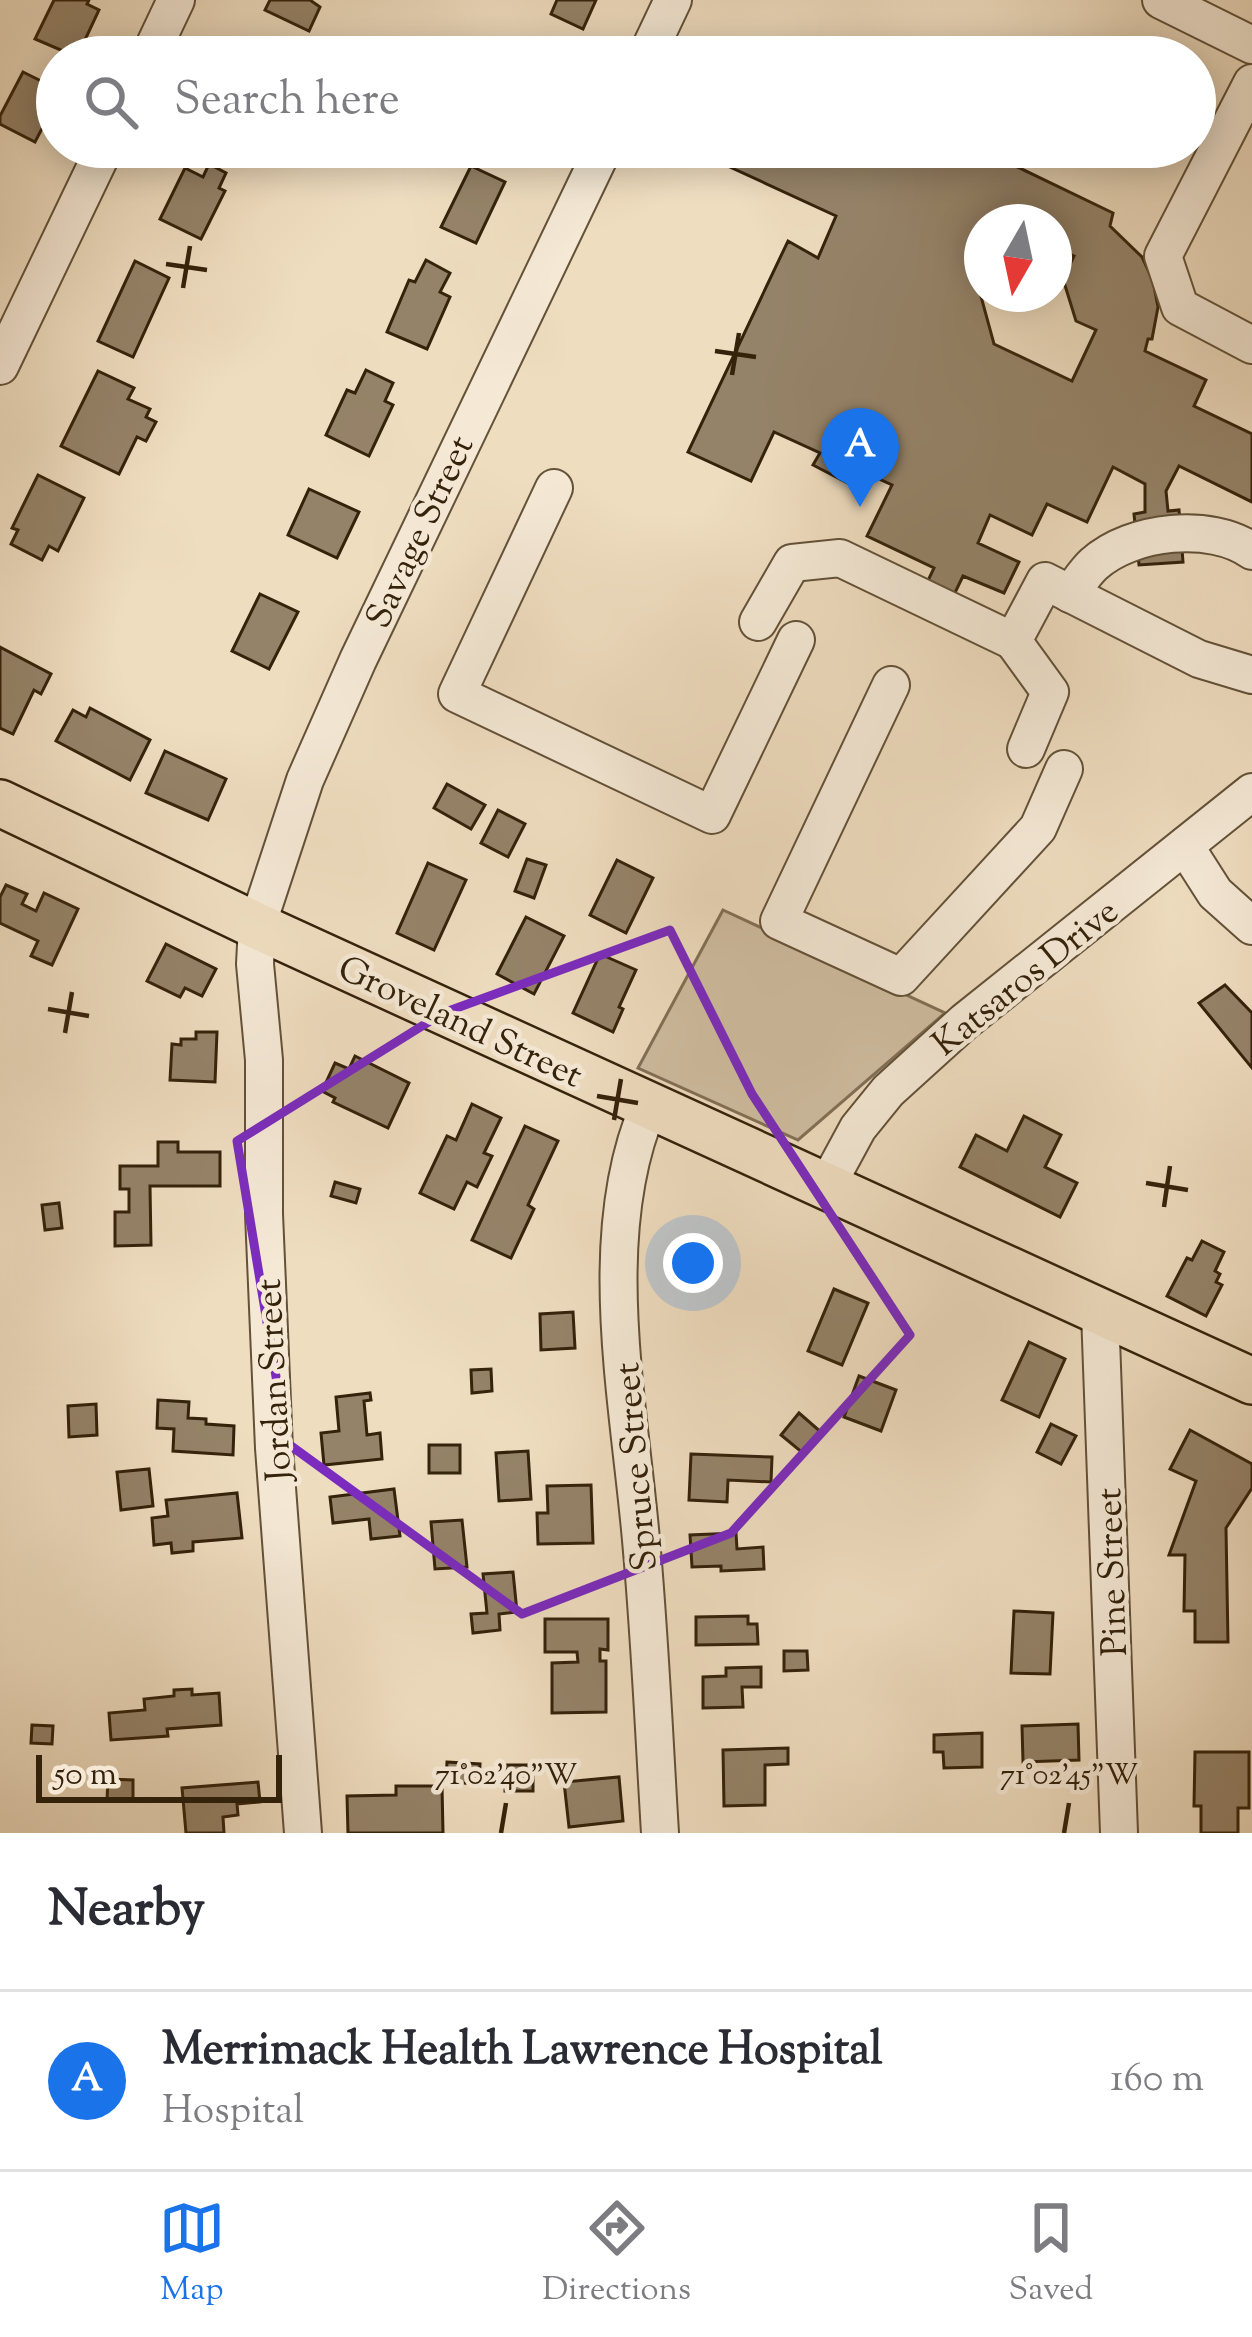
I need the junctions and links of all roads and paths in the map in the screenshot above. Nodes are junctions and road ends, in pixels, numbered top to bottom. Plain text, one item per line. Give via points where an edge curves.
1 (176, 0) edge
2 (673, 0) edge
3 (1161, 0) edge
4 (1239, 26) edge
5 (158, 36) edge
6 (656, 36) edge
7 (1252, 82) edge
8 (1239, 139) edge
9 (95, 168) edge
10 (594, 168) edge
11 (1216, 168) edge
12 (1216, 168) edge
13 (1250, 341) edge
14 (0, 366) edge
15 (554, 488) dead end
16 (1252, 551) edge
17 (1070, 594) junction
18 (758, 622) dead end
19 (796, 640) dead end
20 (1013, 641) junction
21 (1252, 675) edge
22 (892, 685) dead end
23 (1025, 749) dead end
24 (1064, 769) dead end
25 (1252, 792) edge
26 (0, 803) edge
27 (1185, 846) junction
28 (257, 926) junction
29 (1252, 926) edge
30 (649, 1106) junction
31 (826, 1187) junction
32 (1100, 1312) junction
33 (1252, 1382) edge
34 (303, 1833) edge
35 (660, 1833) edge
36 (1119, 1833) edge

1 - 5 street
2 - 6 street
3 - 4 street
7 - 8 street
8 - 11 street
9 - 14 street
10 - 28 street, Savage Street via 349,680 305,780
12 - 13 street via 1163,256 1180,307
15 - 19 street via 457,694 712,815
16 - 17 street via 1220,534 1131,542 1094,563
17 - 20 street via 1045,581
17 - 21 street via 1199,659
18 - 20 street via 791,563 840,558
20 - 23 street via 1050,692
22 - 24 street via 779,921 901,977 1038,828
25 - 27 street, Katsaros Drive
26 - 28 main road, Groveland Street
27 - 29 street via 1215,893
27 - 31 street, Katsaros Drive via 888,1091
28 - 30 main road, Groveland Street
28 - 34 street, Jordan Street via 274,1448
30 - 31 main road, Groveland Street
30 - 35 street, Spruce Street via 623,1188 617,1273
31 - 32 main road, Groveland Street
32 - 33 main road, Groveland Street
32 - 36 street, Pine Street

